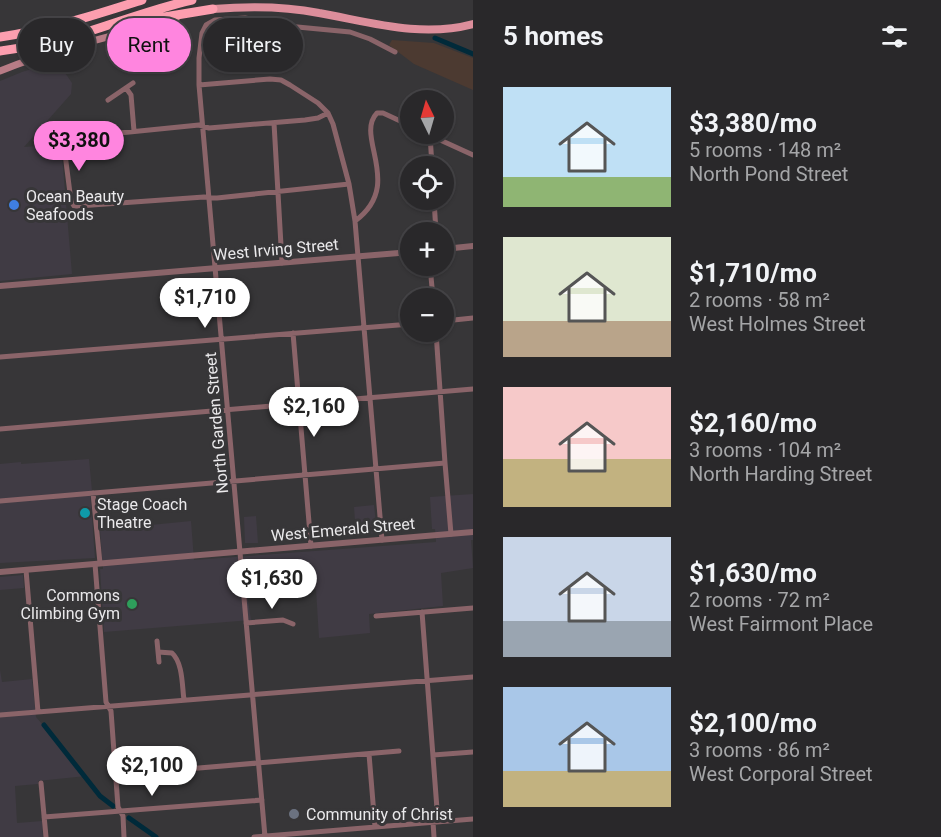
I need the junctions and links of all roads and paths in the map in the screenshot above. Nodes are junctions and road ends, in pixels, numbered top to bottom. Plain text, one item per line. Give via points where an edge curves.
1 (122, 0) edge
2 (142, 0) edge
3 (192, 0) edge
4 (213, 9) junction
5 (81, 18) edge
6 (85, 18) edge
7 (473, 24) edge
8 (99, 28) junction
9 (18, 35) edge
10 (0, 37) edge
11 (0, 51) edge
12 (395, 52) dead end
13 (0, 71) edge
14 (133, 82) dead end
15 (199, 85) junction
16 (126, 87) junction
17 (108, 100) dead end
18 (328, 113) junction
19 (400, 121) edge
20 (273, 123) junction
21 (203, 127) junction
22 (134, 131) junction
23 (449, 144) edge
24 (473, 155) edge
25 (348, 184) junction
26 (278, 191) junction
27 (208, 196) junction
28 (355, 221) junction
29 (473, 246) edge
30 (454, 248) edge
31 (400, 253) edge
32 (358, 256) junction
33 (282, 262) junction
34 (216, 268) junction
35 (0, 286) edge
36 (473, 318) edge
37 (454, 320) edge
38 (400, 325) edge
39 (364, 327) junction
40 (293, 333) junction
41 (222, 339) junction
42 (437, 342) edge
43 (0, 357) edge
44 (473, 389) edge
45 (440, 392) junction
46 (370, 398) junction
47 (299, 404) junction
48 (228, 410) junction
49 (0, 429) edge
50 (445, 463) junction
51 (376, 469) junction
52 (305, 475) junction
53 (234, 481) junction
54 (93, 494) junction
55 (0, 501) edge
56 (473, 532) edge
57 (451, 534) junction
58 (382, 540) junction
59 (311, 546) junction
60 (240, 552) junction
61 (98, 564) junction
62 (26, 570) junction
63 (0, 572) edge
64 (473, 608) edge
65 (422, 612) junction
66 (376, 616) dead end
67 (246, 623) junction
68 (293, 624) dead end
69 (157, 641) dead end
70 (158, 652) junction
71 (159, 662) dead end
72 (473, 677) edge
73 (428, 680) junction
74 (253, 695) junction
75 (183, 700) junction
76 (109, 706) junction
77 (38, 712) junction
78 (0, 715) edge
79 (399, 751) dead end
80 (473, 752) edge
81 (369, 754) junction
82 (433, 755) junction
83 (259, 763) junction
84 (116, 775) junction
85 (41, 783) dead end
86 (262, 800) junction
87 (120, 811) junction
88 (44, 817) junction
89 (473, 819) edge
90 (435, 822) junction
91 (375, 827) junction
92 (342, 830) junction
93 (46, 837) edge
94 (124, 837) edge
95 (254, 837) edge
96 (265, 837) edge
97 (343, 837) edge
98 (434, 837) edge

1 - 5 highway
2 - 6 highway
3 - 8 highway
4 - 7 main road via 279,8 421,30
4 - 8 highway
4 - 13 main road via 73,46
8 - 11 highway
9 - 10 highway
12 - 15 street, North Garden Street via 350,32 245,18 214,21 202,33
14 - 16 street
15 - 18 street via 281,80
15 - 21 street, North Garden Street
16 - 17 street
16 - 22 street via 131,95
18 - 20 street via 318,118
18 - 25 street
19 - 28 street via 380,112 371,120 378,186 370,205
20 - 21 street
20 - 26 street
21 - 22 street
21 - 27 street, North Garden Street
22 - 27 street via 67,140 64,147 72,203 78,206
23 - 24 street
25 - 26 street
25 - 28 street
26 - 27 street
26 - 33 street
27 - 34 street, North Garden Street
28 - 32 street
29 - 30 street
31 - 32 street, West Irving Street
32 - 33 street, West Irving Street
32 - 39 street
33 - 34 street, West Irving Street
34 - 35 street, West Irving Street
34 - 41 street, North Garden Street
36 - 37 street
38 - 39 street
39 - 40 street
39 - 46 street
40 - 41 street
40 - 47 street
41 - 43 street
41 - 48 street, North Garden Street
42 - 45 street
44 - 45 street
45 - 46 street
45 - 50 street
46 - 47 street
46 - 51 street
47 - 48 street
47 - 52 street
48 - 49 street
48 - 53 street, North Garden Street
50 - 51 street
50 - 57 street
51 - 52 street
51 - 58 street
52 - 53 street
52 - 59 street
53 - 54 street
53 - 60 street, North Garden Street
54 - 55 street
54 - 61 street
56 - 57 street, West Emerald Street
57 - 58 street, West Emerald Street
58 - 59 street, West Emerald Street
59 - 60 street, West Emerald Street
60 - 61 street, West Emerald Street
60 - 67 street, North Garden Street
61 - 62 street, West Emerald Street
61 - 76 street
62 - 63 street, West Emerald Street
62 - 77 street
64 - 65 street
65 - 66 street
65 - 73 street
67 - 68 street via 283,620
67 - 74 street, North Garden Street
69 - 70 street
70 - 71 street
70 - 75 street via 176,656
72 - 73 street
73 - 74 street
73 - 82 street
74 - 75 street
74 - 83 street, North Garden Street
75 - 76 street
76 - 77 street
76 - 84 street
77 - 78 street
79 - 81 street
80 - 82 street
81 - 83 street
81 - 91 street
82 - 90 street
83 - 84 street
83 - 86 street, North Garden Street
84 - 87 street
85 - 88 street
86 - 87 street
86 - 96 street, North Garden Street
87 - 88 street
87 - 94 street
88 - 93 street
89 - 90 street
90 - 91 street
90 - 98 street
91 - 92 street
92 - 96 street
92 - 97 street
95 - 96 street

